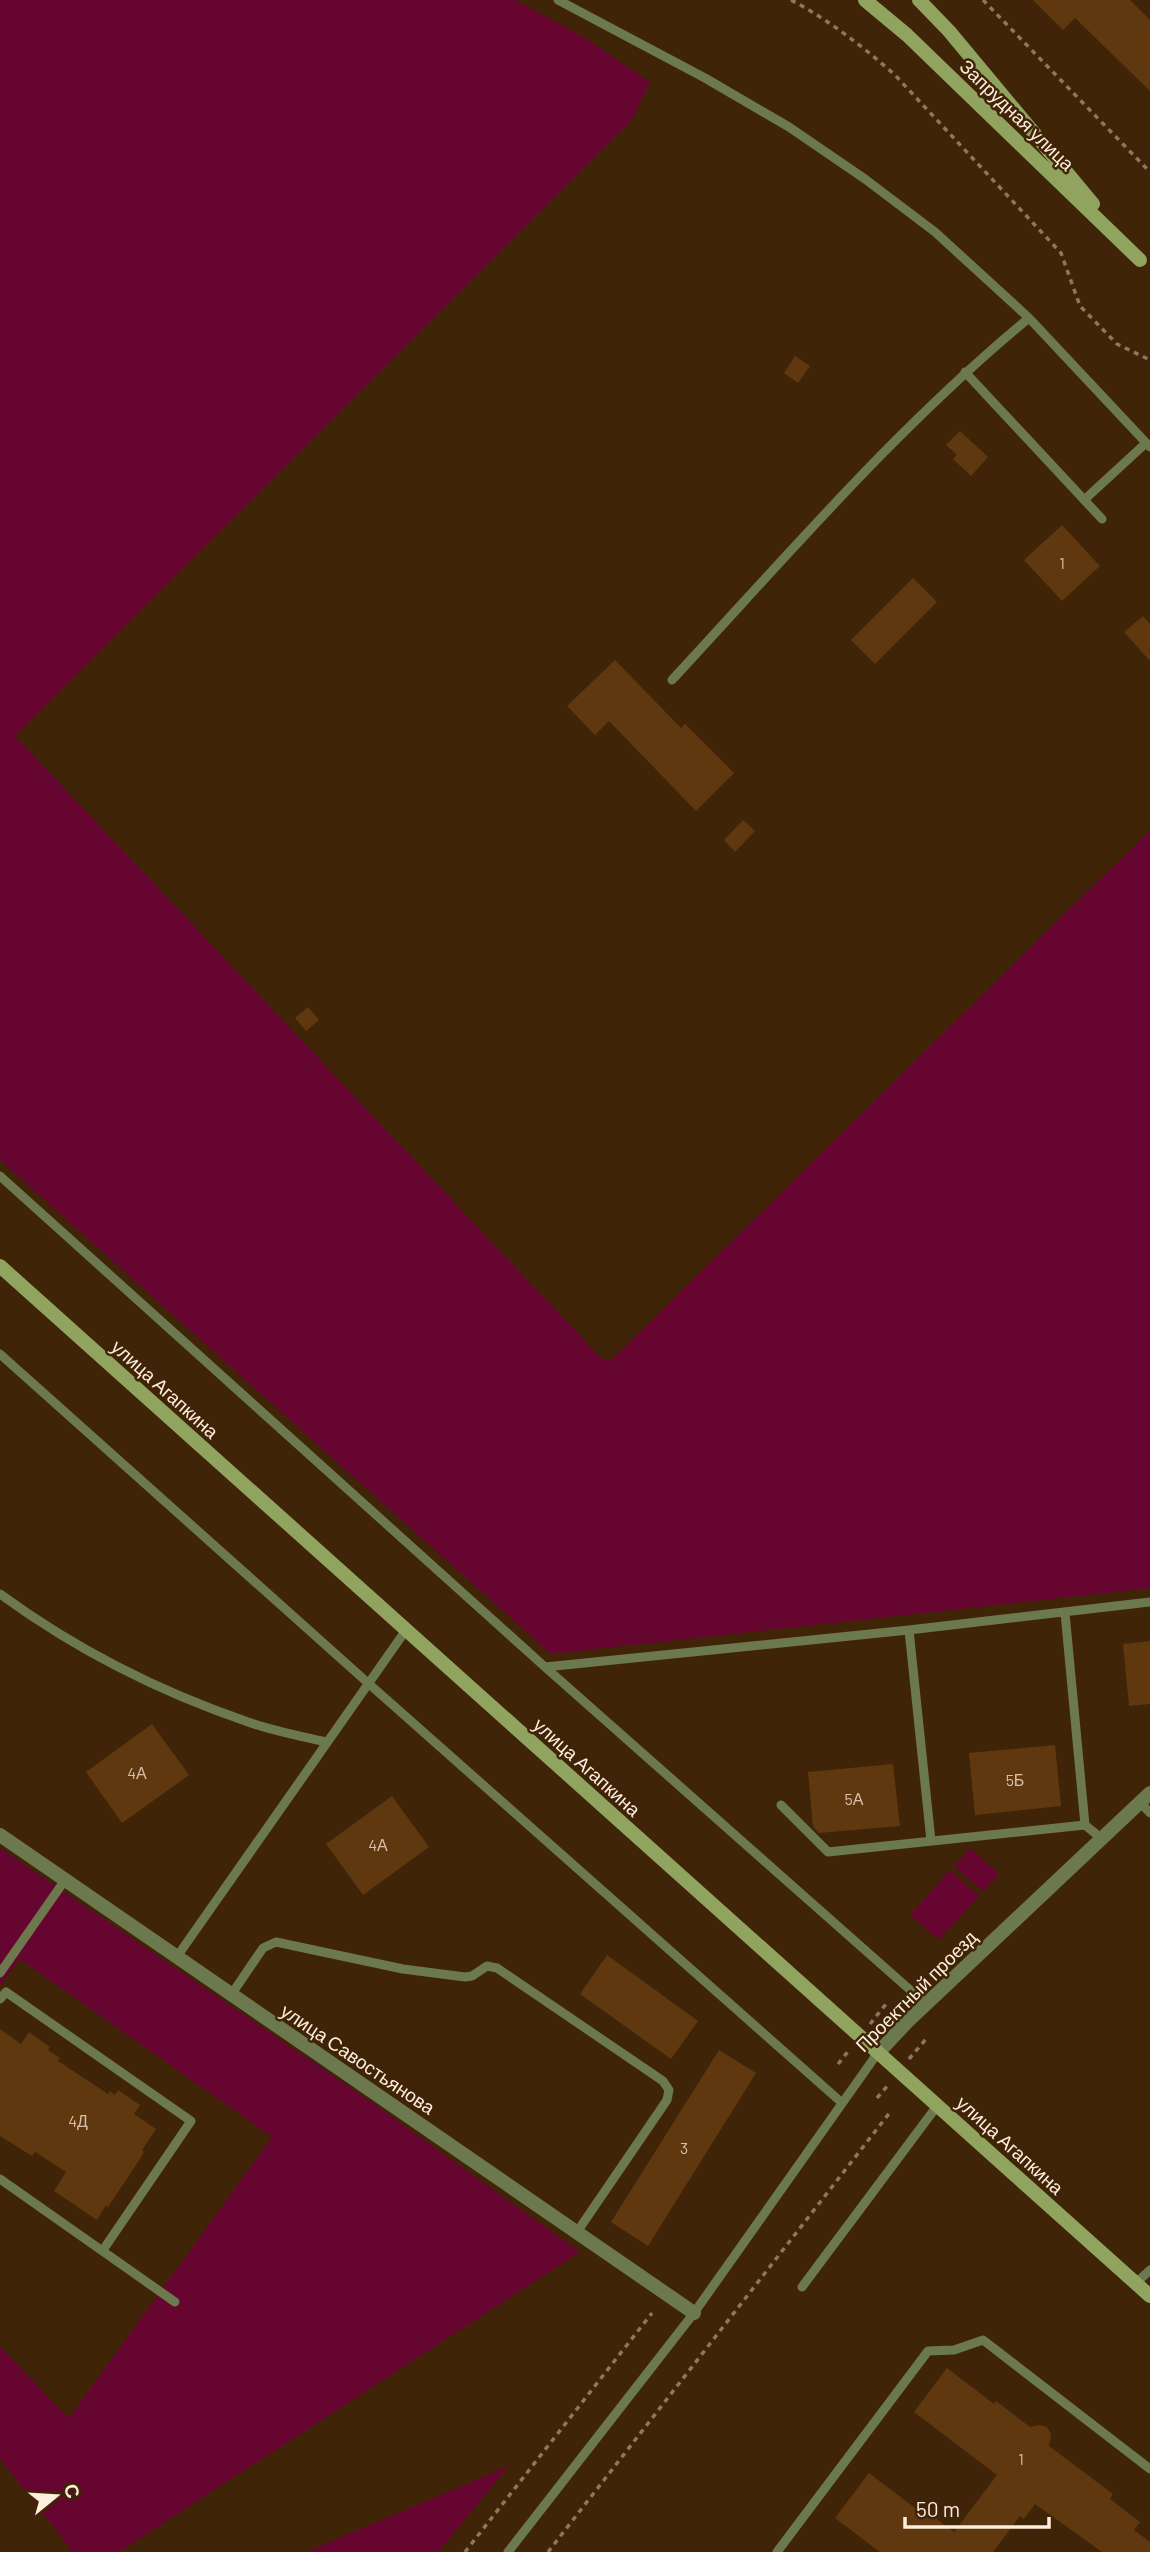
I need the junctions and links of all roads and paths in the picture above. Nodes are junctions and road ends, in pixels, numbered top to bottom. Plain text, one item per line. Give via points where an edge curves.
1 (558, 0) edge
2 (791, 0) edge
3 (865, 0) edge
4 (919, 0) edge
5 (983, 0) edge
6 (1150, 173) edge
7 (1145, 265) edge
8 (1029, 318) junction
9 (1150, 360) edge
10 (965, 372) junction
11 (1148, 445) edge
12 (1084, 500) junction
13 (1102, 519) dead end
14 (672, 680) dead end
15 (0, 1177) edge
16 (0, 1266) edge
17 (0, 1354) edge
18 (0, 1594) edge
19 (1150, 1602) edge
20 (1065, 1613) junction
21 (406, 1630) junction
22 (909, 1630) junction
23 (545, 1667) junction
24 (368, 1683) junction
25 (326, 1742) junction
26 (1147, 1803) edge
27 (781, 1805) dead end
28 (1085, 1825) junction
29 (0, 1836) edge
30 (1101, 1838) junction
31 (931, 1841) junction
32 (65, 1880) junction
33 (176, 1958) junction
34 (0, 1973) edge
35 (2, 1993) edge
36 (231, 1995) junction
37 (926, 2004) junction
38 (877, 2053) junction
39 (841, 2102) junction
40 (937, 2106) junction
41 (891, 2111) dead end
42 (0, 2179) edge
43 (577, 2232) junction
44 (103, 2250) junction
45 (1150, 2270) edge
46 (1136, 2283) junction
47 (802, 2287) dead end
48 (1150, 2296) edge
49 (176, 2302) dead end
50 (652, 2313) dead end
51 (694, 2314) junction
52 (1150, 2469) edge
53 (465, 2552) edge
54 (508, 2552) edge
55 (548, 2552) edge
56 (777, 2552) edge

1 - 8 lane via 789,127 935,232
2 - 9 path via 867,50 894,74 1061,253 1080,306 1116,344
3 - 7 main road, Запрудная улица via 907,34
4 - 7 main road, Запрудная улица
5 - 6 path
8 - 10 lane
8 - 11 lane
10 - 12 lane
10 - 14 lane
11 - 12 lane
12 - 13 lane
15 - 23 lane
16 - 21 main road, улица Агапкина
17 - 24 lane
18 - 25 lane via 131,1674 250,1723
19 - 20 lane
20 - 22 lane
20 - 28 lane
21 - 24 lane
21 - 38 main road, улица Агапкина
22 - 23 lane
22 - 31 lane
23 - 37 lane
24 - 25 lane
24 - 39 lane
25 - 33 lane
26 - 30 street, Проектный проезд
27 - 31 lane via 828,1852
28 - 30 lane
28 - 31 lane
29 - 32 street, улица Савостьянова
30 - 37 street, Проектный проезд
32 - 33 street, улица Савостьянова
32 - 34 lane
33 - 36 street, улица Савостьянова
35 - 44 lane via 191,2122
36 - 43 street, улица Савостьянова
36 - 43 lane via 263,1948 276,1942 465,1977 491,1966 663,2081 667,2100
37 - 38 street, Проектный проезд
38 - 39 lane, Проектный проезд
38 - 40 main road, улица Агапкина
39 - 51 lane, Проектный проезд
40 - 46 main road, улица Агапкина
40 - 47 lane
41 - 55 path
42 - 44 lane
43 - 51 street, улица Савостьянова
44 - 49 lane
45 - 46 lane
46 - 48 main road, улица Агапкина
50 - 53 path
51 - 54 lane, Проектный проезд
52 - 56 lane via 983,2340 954,2350 928,2351

